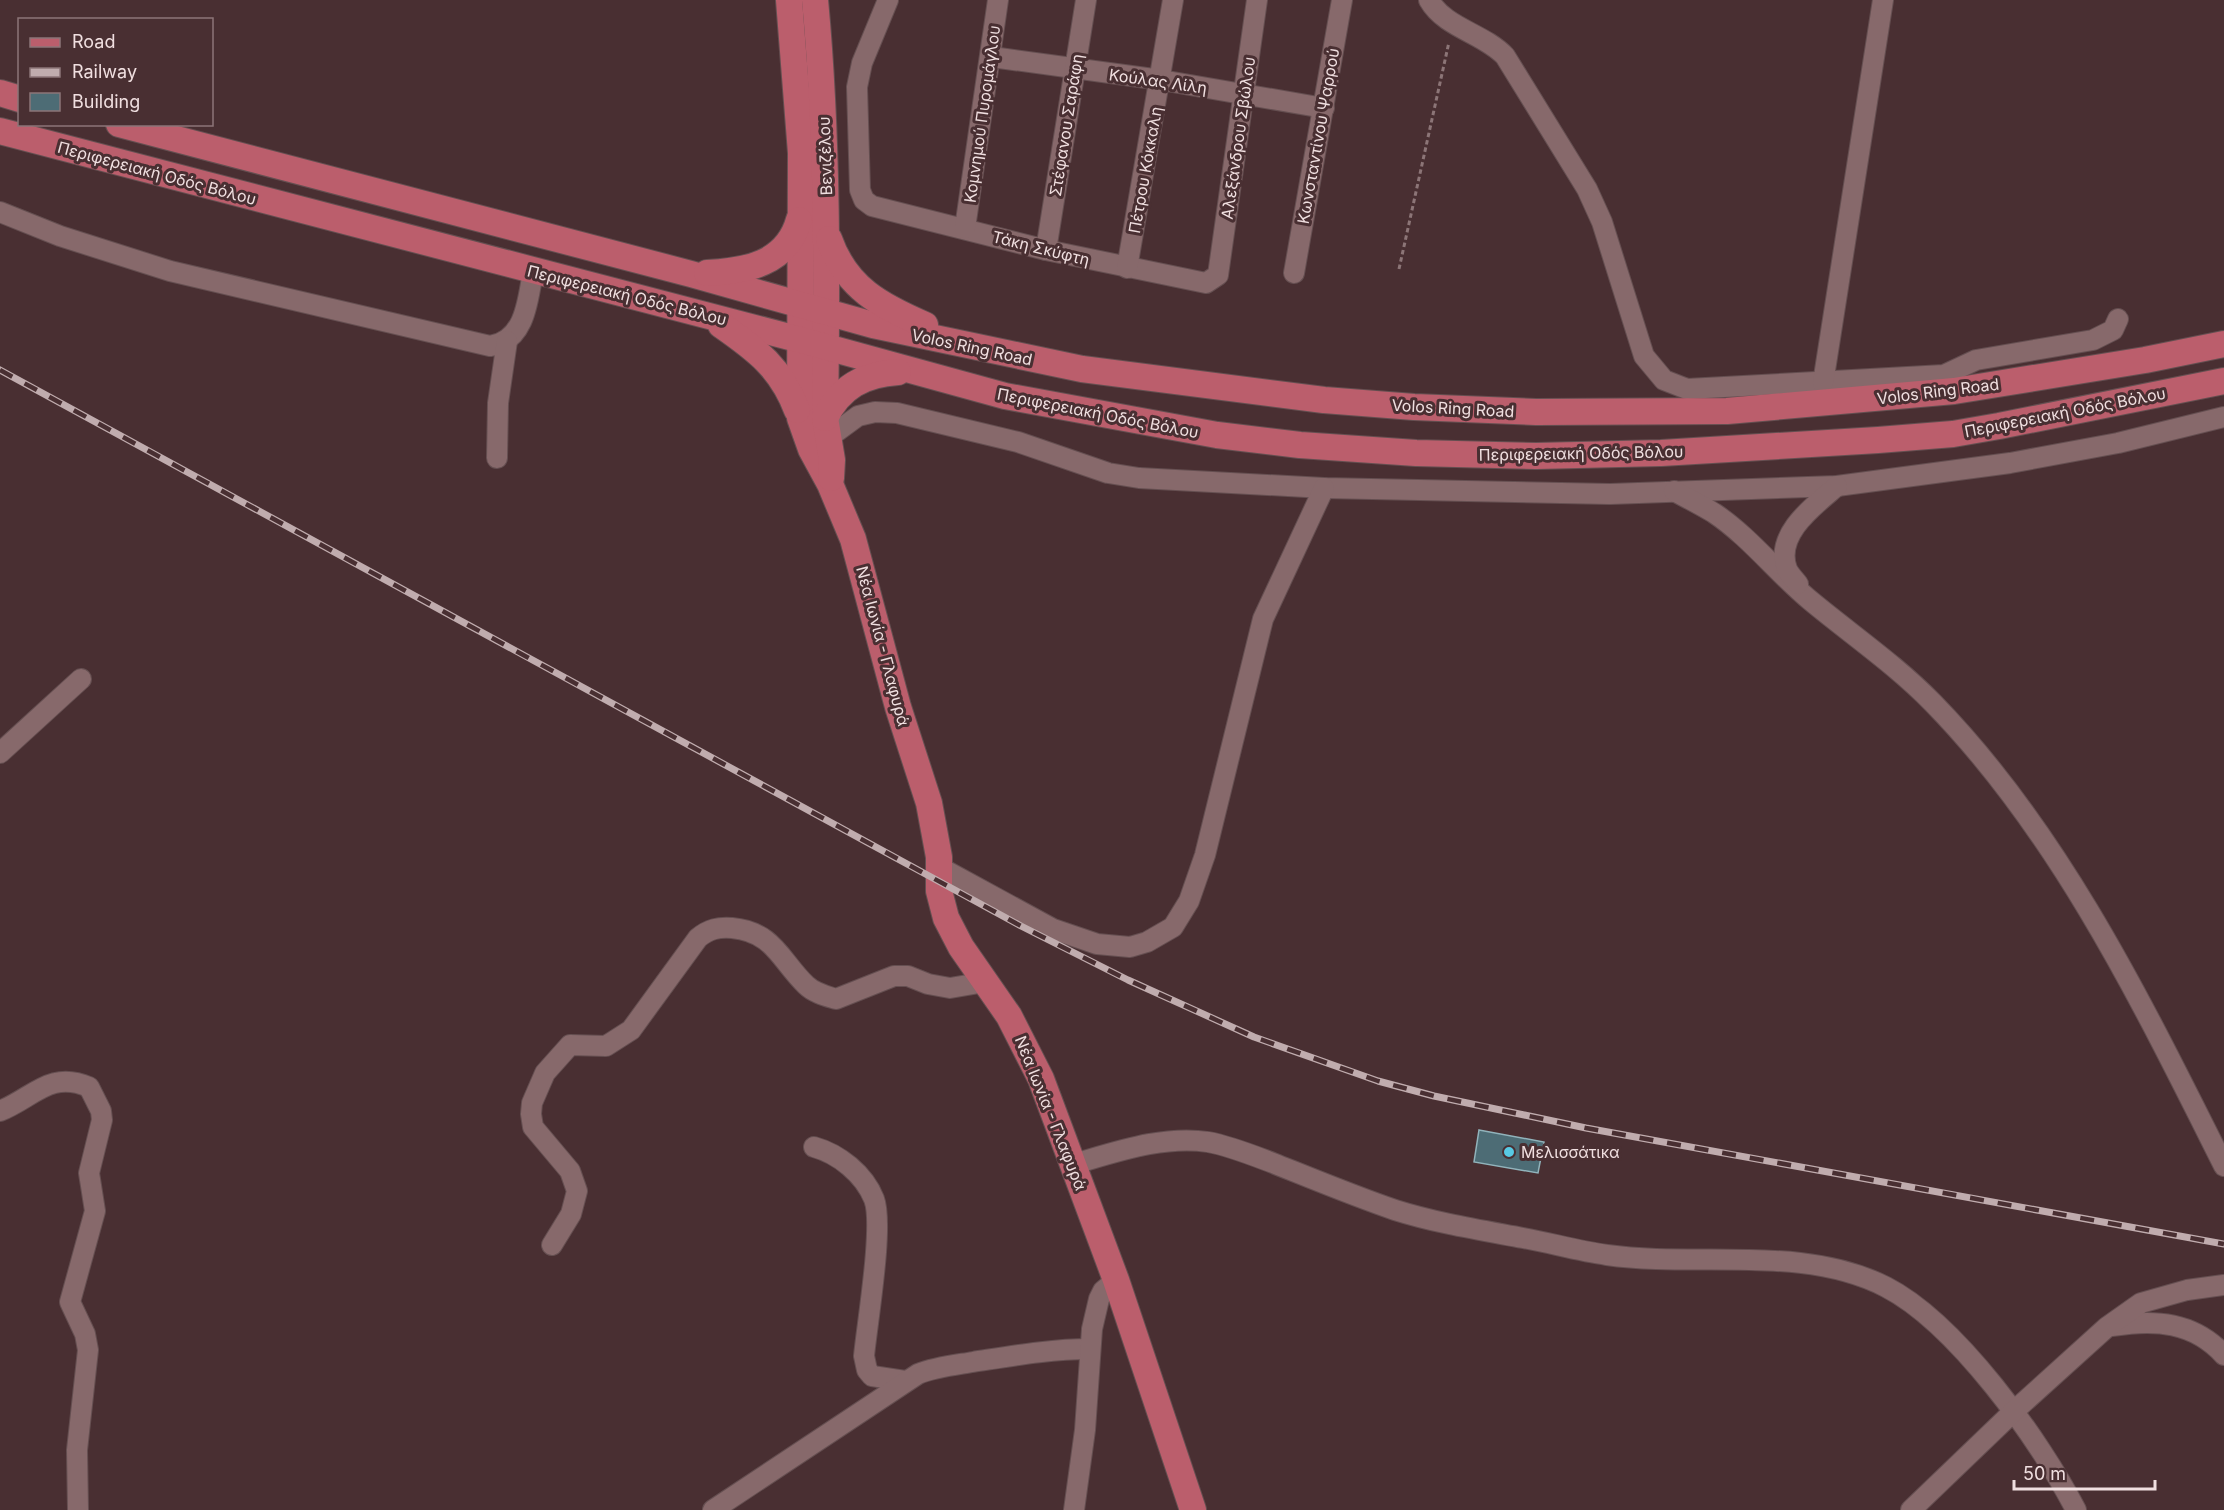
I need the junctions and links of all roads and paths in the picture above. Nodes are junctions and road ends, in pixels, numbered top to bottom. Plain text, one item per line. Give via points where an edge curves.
1 (789, 0) edge
2 (815, 0) edge
3 (888, 0) edge
4 (998, 0) edge
5 (1086, 0) edge
6 (1173, 0) edge
7 (1257, 0) edge
8 (1342, 0) edge
9 (1429, 0) edge
10 (1883, 0) edge
11 (1454, 23) junction
12 (992, 57) junction
13 (1076, 70) junction
14 (1161, 80) junction
15 (0, 93) edge
16 (1245, 95) junction
17 (18, 98) edge
18 (1324, 108) junction
19 (127, 126) edge
20 (0, 131) edge
21 (801, 210) junction
22 (0, 212) edge
23 (965, 228) junction
24 (827, 231) junction
25 (1046, 250) junction
26 (1127, 268) junction
27 (1399, 269) dead end
28 (533, 271) junction
29 (1294, 273) dead end
30 (691, 274) junction
31 (1218, 275) joint
32 (801, 305) junction
33 (826, 312) junction
34 (709, 316) junction
35 (2118, 319) dead end
36 (801, 340) junction
37 (507, 341) junction
38 (2224, 344) edge
39 (826, 347) junction
40 (981, 349) junction
41 (910, 372) junction
42 (2224, 381) edge
43 (1822, 383) junction
44 (2224, 417) edge
45 (818, 425) junction
46 (497, 458) dead end
47 (830, 484) junction
48 (1837, 486) junction
49 (1324, 488) junction
50 (1673, 491) junction
51 (1810, 601) junction
52 (81, 679) dead end
53 (0, 753) edge
54 (941, 868) junction
55 (985, 982) junction
56 (0, 1111) edge
57 (813, 1147) dead end
58 (1074, 1164) junction
59 (2224, 1166) edge
60 (552, 1245) dead end
61 (1116, 1280) junction
62 (2224, 1285) edge
63 (2107, 1327) junction
64 (2220, 1342) edge
65 (1090, 1349) junction
66 (905, 1381) junction
67 (2013, 1412) junction
68 (78, 1510) edge
69 (713, 1510) edge
70 (1074, 1510) edge
71 (1193, 1510) edge
72 (1911, 1510) edge
73 (2076, 1510) edge

1 - 21 main road, Βενιζέλου via 801,153
2 - 24 main road, Βενιζέλου
3 - 23 street, Τάκη Σκύφτη via 862,63 857,87 860,190 864,201 872,206
4 - 12 street, Κομνημού Πυρομάγλου
5 - 13 street, Στέφανου Σαράφη
6 - 14 street, Πέτρου Κόκκαλη
7 - 16 street, Αλεξάνδρου Σβώλου
8 - 18 street, Κωνσταντίνου Ψαρρού
9 - 11 street via 1436,12
10 - 43 street
11 - 27 path
11 - 43 street via 1489,42 1505,56 1587,189 1602,222 1641,350 1657,375 1687,388
12 - 13 street, Κούλας Λίλη
12 - 23 street, Κομνημού Πυρομάγλου
13 - 14 street, Κούλας Λίλη
13 - 25 street, Στέφανου Σαράφη
14 - 16 street, Κούλας Λίλη
14 - 26 street, Πέτρου Κόκκαλη
15 - 17 main road
16 - 18 street, Κούλας Λίλη
16 - 31 street, Αλεξάνδρου Σβώλου
18 - 29 street, Κωνσταντίνου Ψαρρού
19 - 30 main road
20 - 28 main road, Περιφερειακή Οδός Βόλου
21 - 30 main road via 789,242 772,258 749,269
21 - 32 main road, Βενιζέλου
22 - 37 street via 60,236 170,271 479,345
23 - 25 street, Τάκη Σκύφτη
24 - 33 main road, Βενιζέλου
24 - 40 main road via 841,267 861,291 898,314
25 - 26 street, Τάκη Σκύφτη
26 - 31 street, Τάκη Σκύφτη via 1206,282
28 - 34 main road, Περιφερειακή Οδός Βόλου
28 - 37 street via 520,326
30 - 32 main road, Volos Ring Road
32 - 33 main road, Volos Ring Road
32 - 36 main road, Νέα Ιωνία - Γλαφυρά
33 - 39 main road, Νέα Ιωνία - Γλαφυρά
33 - 40 main road, Volos Ring Road
34 - 36 main road, Περιφερειακή Οδός Βόλου
34 - 45 main road via 773,366
35 - 43 street via 2113,330 2093,340 1976,360 1944,375
36 - 39 main road, Περιφερειακή Οδός Βόλου
36 - 45 main road, Νέα Ιωνία - Γλαφυρά
37 - 46 street via 498,403
38 - 40 main road, Volos Ring Road via 1954,391 1764,409 1661,413 1448,409 1324,400 1082,369
39 - 41 main road, Περιφερειακή Οδός Βόλου
39 - 45 main road, Νέα Ιωνία - Γλαφυρά
41 - 42 main road, Περιφερειακή Οδός Βόλου via 1005,396 1217,435 1356,449 1536,456 1672,452 1953,434
41 - 45 main road via 878,374 855,382 836,397
44 - 48 street via 2118,443 2010,463
45 - 47 main road, Νέα Ιωνία - Γλαφυρά via 832,460
45 - 47 main road, Νέα Ιωνία - Γλαφυρά via 811,449
45 - 49 street via 875,412 897,413 1018,442 1121,476
47 - 54 main road, Νέα Ιωνία - Γλαφυρά via 853,539 898,708 926,793
48 - 50 street
48 - 51 street via 1803,516 1785,551 1787,569
49 - 50 street via 1610,494
49 - 54 street via 1263,619 1205,855 1189,901 1173,927 1130,947 1097,944 1053,928
50 - 51 street via 1714,513
51 - 59 street via 1885,658 1933,702 2025,813 2101,933
52 - 53 street
54 - 55 main road, Νέα Ιωνία - Γλαφυρά via 939,891 946,918
55 - 58 main road, Νέα Ιωνία - Γλαφυρά via 1030,1054
55 - 60 street via 950,988 894,976 836,999 808,987 770,942 758,934 709,929 698,938 631,1030 606,1046 570,1045 545,1073 532,1103 532,1123 570,1171 576,1191 571,1214
56 - 68 street via 52,1083 67,1080 89,1087 102,1111 102,1129 89,1173 95,1210 70,1302 88,1350 77,1450
57 - 66 street via 848,1163 875,1201 877,1230 864,1356 872,1376
58 - 61 main road, Νέα Ιωνία - Γλαφυρά
58 - 67 street via 1146,1145 1206,1142 1236,1149 1396,1210 1459,1226 1655,1260 1800,1262 1852,1272 1912,1302 1950,1336
61 - 65 street via 1099,1299
61 - 71 main road, Νέα Ιωνία - Γλαφυρά
62 - 63 street via 2141,1303
63 - 64 street via 2162,1322
63 - 67 street
65 - 66 street via 928,1370
65 - 70 street via 1085,1430
66 - 69 street
67 - 72 street
67 - 73 street

